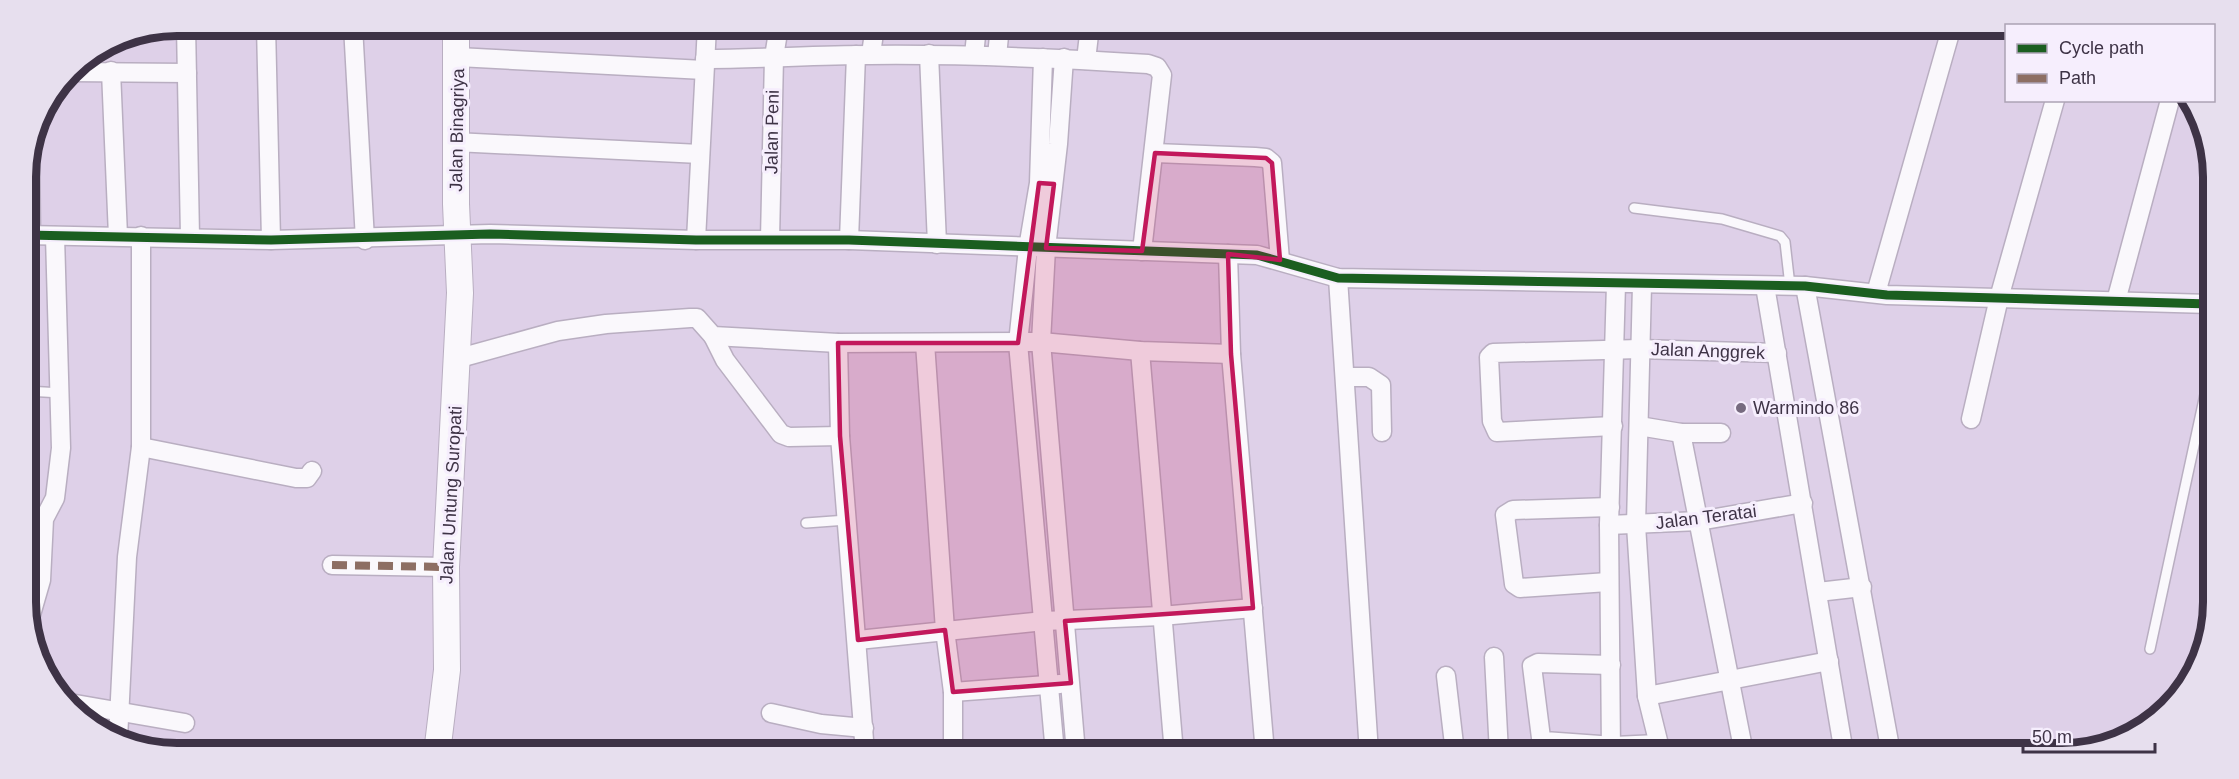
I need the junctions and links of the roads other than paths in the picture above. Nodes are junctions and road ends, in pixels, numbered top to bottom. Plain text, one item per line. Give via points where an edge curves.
1 (186, 36) edge
2 (266, 36) edge
3 (354, 36) edge
4 (457, 36) edge
5 (706, 36) edge
6 (777, 36) edge
7 (871, 36) edge
8 (976, 36) edge
9 (999, 36) edge
10 (1089, 36) edge
11 (1949, 36) edge
12 (929, 54) junction
13 (864, 55) junction
14 (974, 55) junction
15 (997, 56) junction
16 (458, 57) junction
17 (774, 57) junction
18 (1043, 58) junction
19 (1064, 58) junction
20 (1086, 60) junction
21 (705, 65) junction
22 (111, 71) junction
23 (83, 72) edge
24 (187, 73) junction
25 (2054, 102) edge
26 (2169, 102) edge
27 (455, 142) junction
28 (1155, 153) junction
29 (700, 154) junction
30 (1047, 184) junction
31 (1634, 208) dead end
32 (36, 235) edge
33 (458, 235) junction
34 (55, 236) junction
35 (118, 236) junction
36 (141, 236) junction
37 (190, 237) junction
38 (770, 239) junction
39 (271, 240) junction
40 (365, 240) junction
41 (696, 240) junction
42 (849, 240) junction
43 (938, 244) junction
44 (1037, 248) junction
45 (1142, 251) junction
46 (1228, 254) junction
47 (1280, 260) junction
48 (1338, 278) junction
49 (1616, 284) junction
50 (1642, 285) junction
51 (1765, 286) junction
52 (1797, 286) junction
53 (1876, 293) junction
54 (1999, 298) junction
55 (2116, 301) junction
56 (2203, 304) edge
57 (713, 336) junction
58 (1041, 342) junction
59 (838, 343) junction
60 (925, 343) junction
61 (1018, 343) junction
62 (1615, 349) junction
63 (1640, 349) junction
64 (1140, 351) junction
65 (1777, 353) junction
66 (1231, 354) junction
67 (456, 359) junction
68 (1346, 378) junction
69 (36, 392) edge
70 (61, 393) junction
71 (2203, 404) edge
72 (1971, 419) dead end
73 (1613, 426) junction
74 (1639, 426) junction
75 (1382, 432) dead end
76 (1681, 433) junction
77 (1721, 433) dead end
78 (840, 436) junction
79 (141, 447) junction
80 (312, 471) dead end
81 (1803, 503) junction
82 (36, 518) edge
83 (848, 520) junction
84 (1620, 521) junction
85 (1699, 522) junction
86 (806, 523) dead end
87 (332, 566) dead end
88 (446, 567) junction
89 (1608, 582) junction
90 (1862, 587) junction
91 (1818, 592) junction
92 (36, 595) edge
93 (1253, 608) junction
94 (1161, 616) junction
95 (1044, 621) junction
96 (1065, 621) junction
97 (945, 630) junction
98 (858, 640) junction
99 (2150, 649) dead end
100 (1494, 657) dead end
101 (1829, 662) junction
102 (1611, 665) junction
103 (1446, 676) dead end
104 (1071, 682) junction
105 (1730, 682) junction
106 (1050, 685) junction
107 (953, 692) junction
108 (1647, 696) junction
109 (80, 704) edge
110 (118, 710) junction
111 (771, 713) dead end
112 (185, 723) dead end
113 (864, 728) junction
114 (118, 730) edge
115 (439, 743) edge
116 (865, 743) edge
117 (954, 743) edge
118 (1054, 743) edge
119 (1075, 743) edge
120 (1173, 743) edge
121 (1264, 743) edge
122 (1368, 743) edge
123 (1454, 743) edge
124 (1498, 743) edge
125 (1564, 743) edge
126 (1615, 743) edge
127 (1658, 743) edge
128 (1742, 743) edge
129 (1842, 743) edge
130 (1889, 743) edge

1 - 24 street
2 - 39 street
3 - 40 street
4 - 16 street, Jalan Binagriya
5 - 21 street
6 - 17 street, Jalan Peni
7 - 13 street
8 - 14 street
9 - 15 street
10 - 20 street
11 - 53 street
12 - 13 street
12 - 14 street
12 - 43 street
13 - 17 street
13 - 42 street
14 - 15 street
15 - 18 street
16 - 21 street
16 - 27 street, Jalan Binagriya
17 - 21 street
17 - 38 street, Jalan Peni
18 - 19 street
18 - 30 street
19 - 20 street
19 - 30 street
20 - 28 street via 1148,64 1162,75
21 - 29 street
22 - 23 street
22 - 24 street
22 - 35 street
24 - 37 street
25 - 54 street
26 - 55 street
27 - 29 street
27 - 33 street, Jalan Binagriya
28 - 45 street
28 - 47 street via 1255,157 1272,163
29 - 41 street
30 - 44 street
31 - 52 lane via 1722,219 1780,236
32 - 34 street
33 - 40 street
33 - 41 street
33 - 67 street, Jalan Untung Suropati
34 - 35 street
34 - 70 street
35 - 36 street
36 - 37 street
36 - 79 street
37 - 39 street
38 - 41 street
38 - 42 street
39 - 40 street
42 - 43 street
43 - 44 street
44 - 45 street
44 - 58 street
44 - 61 street
45 - 46 street
46 - 47 street
46 - 66 street
47 - 48 street
48 - 49 street
48 - 68 street
49 - 50 street
49 - 62 street
50 - 51 street
50 - 63 street
51 - 52 street
51 - 65 street
52 - 53 street
52 - 90 street
53 - 54 street
54 - 55 street
54 - 72 street
55 - 56 street
57 - 59 street
57 - 67 street via 697,318 606,324 558,331
57 - 78 street via 725,360 781,434
58 - 61 street
58 - 64 street
58 - 96 street
59 - 60 street
59 - 78 street
60 - 61 street
60 - 97 street
61 - 95 street
62 - 63 street, Jalan Anggrek
62 - 73 street
62 - 73 street, Jalan Anggrek via 1489,357 1492,421 1497,432
63 - 65 street, Jalan Anggrek
63 - 74 street
64 - 66 street
64 - 94 street
65 - 81 street
66 - 93 street
67 - 88 street, Jalan Untung Suropati
68 - 75 street via 1369,377 1381,385
68 - 122 street
69 - 70 lane
70 - 82 street via 61,448 55,498
71 - 99 lane
73 - 84 street
74 - 76 street
74 - 84 street
76 - 77 street
76 - 85 street
78 - 83 street
79 - 80 street via 296,478 307,478
79 - 110 street via 127,557
81 - 85 street, Jalan Teratai
81 - 91 street
82 - 92 street via 43,568
83 - 86 lane
83 - 98 street
84 - 85 street, Jalan Teratai
84 - 89 street
84 - 89 street, Jalan Teratai via 1513,510 1505,515 1512,578 1520,588
84 - 108 street
85 - 105 street
87 - 88 street
88 - 115 street, Jalan Untung Suropati via 447,670
89 - 102 street
90 - 91 street
90 - 130 street
91 - 101 street
93 - 94 street
93 - 121 street
94 - 96 street
94 - 120 street
95 - 96 street
95 - 97 street
95 - 106 street
96 - 104 street
97 - 98 street
97 - 107 street
98 - 113 street
100 - 124 street
101 - 105 street
101 - 129 street
102 - 125 street via 1532,666 1541,738
102 - 126 street
103 - 123 street
104 - 106 street
104 - 119 street
105 - 108 street
105 - 128 street
106 - 107 street
106 - 118 street
107 - 117 street
108 - 127 street
109 - 110 street
110 - 112 street
110 - 114 street
111 - 113 street
113 - 116 street

